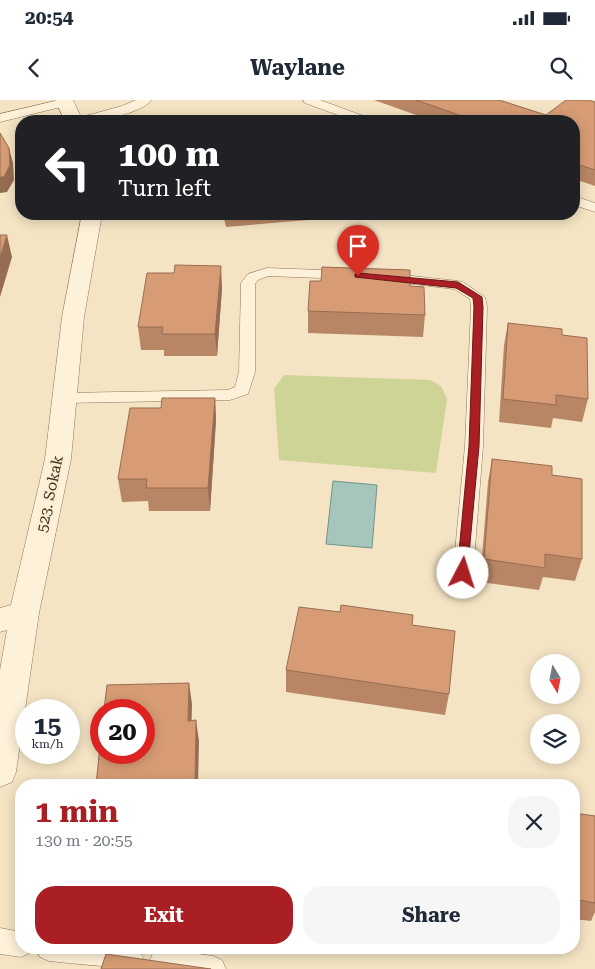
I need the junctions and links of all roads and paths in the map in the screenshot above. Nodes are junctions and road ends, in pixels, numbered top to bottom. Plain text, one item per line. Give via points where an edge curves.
1 (146, 100) edge
2 (308, 100) edge
3 (64, 101) edge
4 (71, 115) edge
5 (102, 115) edge
6 (349, 115) edge
7 (0, 118) edge
8 (580, 202) edge
9 (595, 208) edge
10 (91, 220) edge
11 (64, 398) junction
12 (463, 573) dead end
13 (12, 617) edge
14 (0, 772) edge
15 (0, 941) edge
16 (15, 943) edge
17 (96, 954) edge
18 (213, 969) edge

1 - 5 lane
2 - 6 lane
3 - 4 street
3 - 7 lane
8 - 9 lane
10 - 11 street, 523. Sokak via 73,317
11 - 12 lane via 230,394 242,390 247,372 248,283 253,277 267,272 363,276 458,285 477,297 479,307 474,446
11 - 13 street, 523. Sokak via 58,459
13 - 14 street, 523. Sokak
15 - 16 lane
17 - 18 lane

